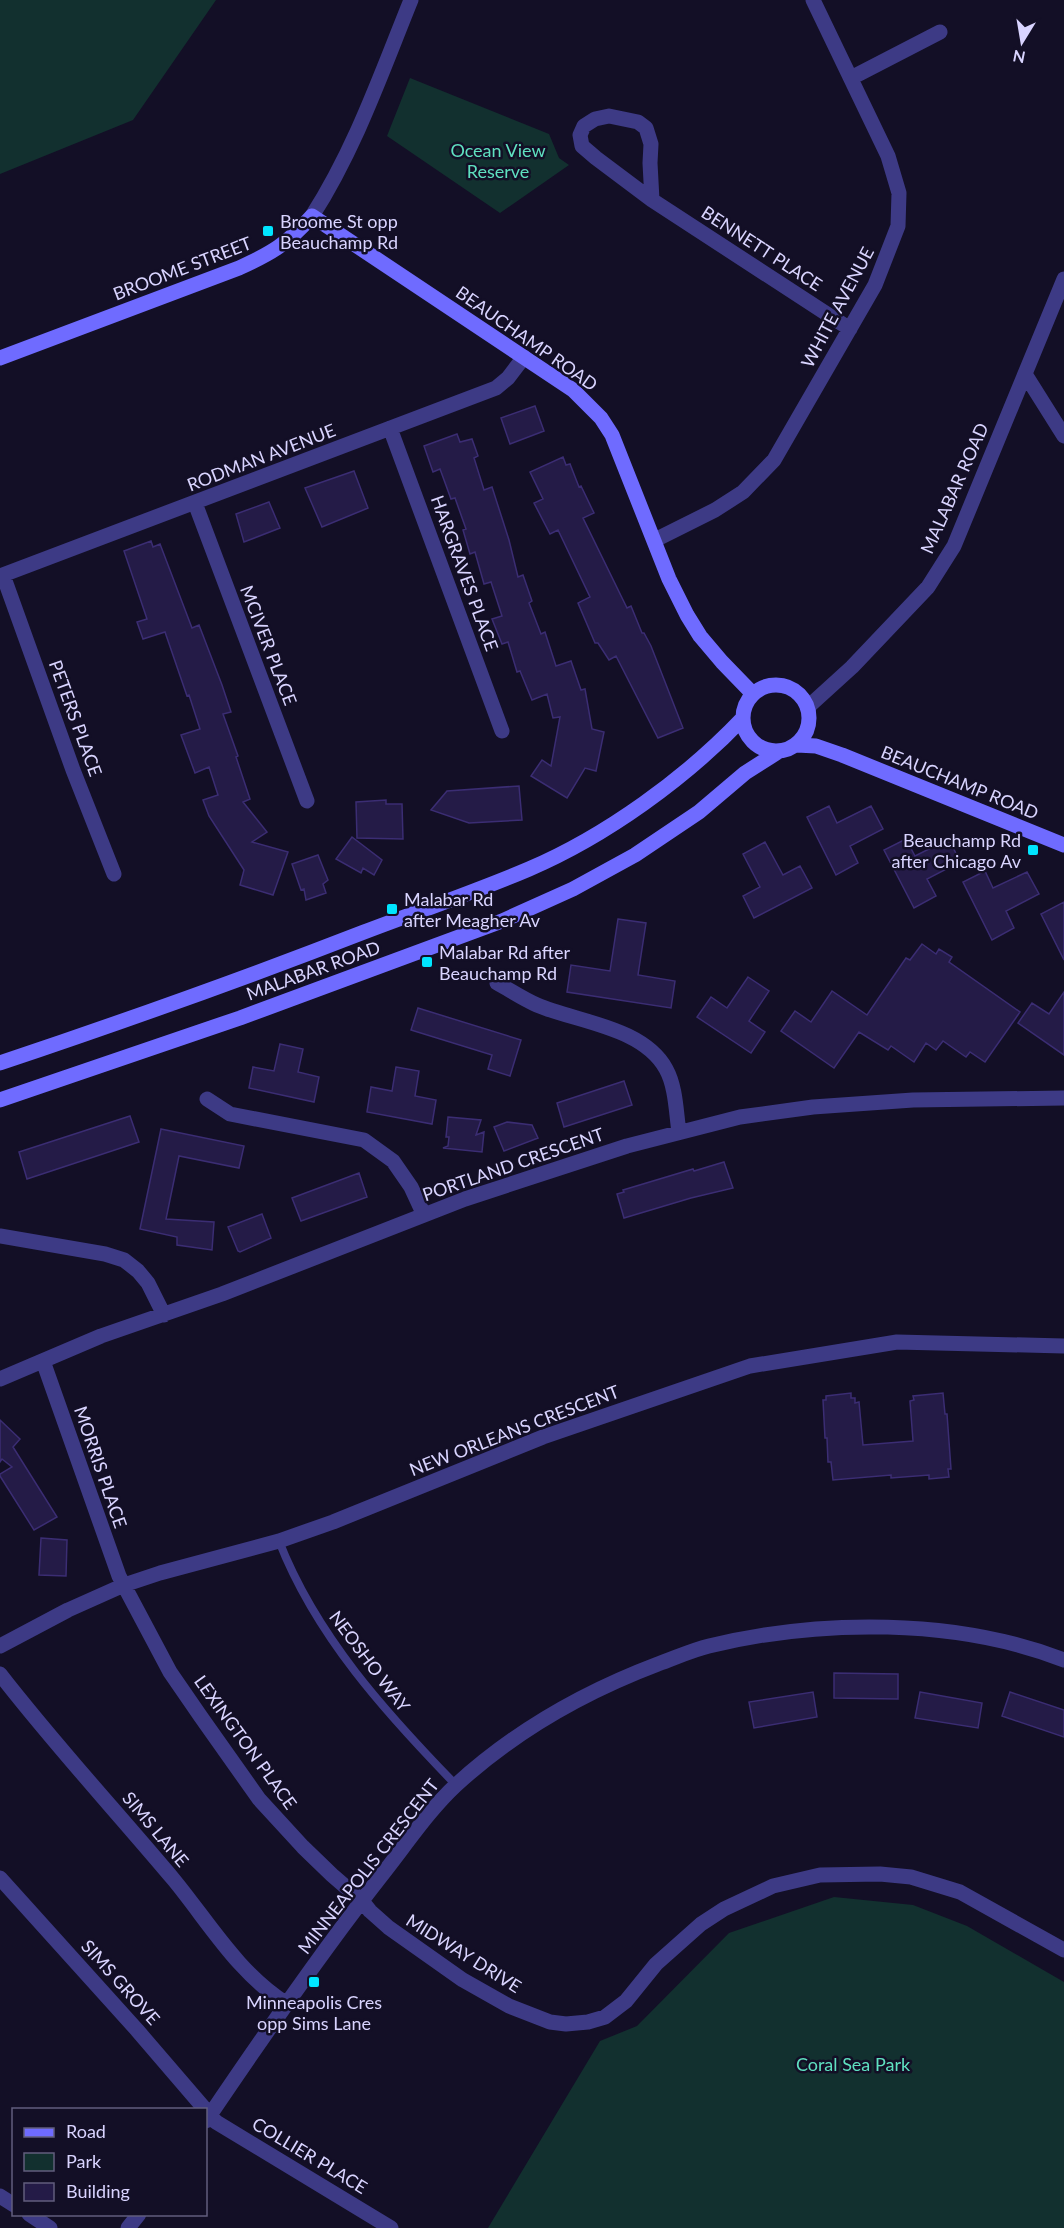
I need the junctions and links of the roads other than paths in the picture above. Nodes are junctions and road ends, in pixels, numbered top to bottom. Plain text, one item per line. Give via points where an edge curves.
1 (411, 0) edge
2 (813, 0) edge
3 (939, 32) dead end
4 (851, 78) junction
5 (652, 200) junction
6 (312, 216) junction
7 (1064, 279) edge
8 (850, 328) junction
9 (524, 357) junction
10 (0, 358) edge
11 (1025, 374) junction
12 (390, 428) junction
13 (1064, 436) edge
14 (195, 503) junction
15 (655, 540) junction
16 (2, 576) edge
17 (753, 694) junction
18 (809, 712) junction
19 (743, 717) junction
20 (502, 732) dead end
21 (797, 745) junction
22 (778, 752) junction
23 (842, 755) junction
24 (308, 801) dead end
25 (1064, 845) edge
26 (114, 874) dead end
27 (497, 983) dead end
28 (0, 1063) edge
29 (1064, 1098) edge
30 (207, 1099) dead end
31 (0, 1100) edge
32 (679, 1132) junction
33 (424, 1215) junction
34 (0, 1236) edge
35 (164, 1315) junction
36 (1064, 1346) edge
37 (43, 1361) junction
38 (0, 1380) edge
39 (279, 1541) junction
40 (124, 1585) junction
41 (0, 1646) edge
42 (1064, 1660) edge
43 (0, 1674) edge
44 (456, 1785) junction
45 (0, 1878) edge
46 (362, 1901) junction
47 (1064, 1950) edge
48 (287, 2004) junction
49 (201, 2108) edge
50 (208, 2117) edge
51 (32, 2216) edge
52 (50, 2228) edge
53 (391, 2228) edge

1 - 6 street, BROOME STREET via 352,146
2 - 4 street, WHITE AVENUE
3 - 4 street
4 - 8 street, WHITE AVENUE via 888,156 899,193 898,226 875,285
5 - 5 street, BENNETT PLACE via 651,144 646,128 638,122 609,116 584,126 580,135 582,146
5 - 8 street, BENNETT PLACE
6 - 9 main road, BEAUCHAMP ROAD
6 - 10 main road, BROOME STREET via 280,247 256,261
7 - 11 street, MALABAR ROAD
8 - 15 street, WHITE AVENUE via 774,460 761,475 715,510
9 - 12 street, RODMAN AVENUE via 496,388
9 - 15 main road, BEAUCHAMP ROAD via 573,390 602,418 621,453
11 - 13 street
11 - 18 street, MALABAR ROAD via 954,546 927,587
12 - 14 street, RODMAN AVENUE
12 - 20 street, HARGRAVES PLACE
14 - 16 street, RODMAN AVENUE
14 - 24 street, MCIVER PLACE
15 - 17 main road, BEAUCHAMP ROAD via 677,597 700,636
16 - 26 street, PETERS PLACE
17 - 18 main road via 773,685 784,686 802,697
17 - 19 main road
18 - 21 main road via 809,728
18 - 23 main road, BEAUCHAMP ROAD via 819,736
19 - 22 main road via 753,742
19 - 28 main road, MALABAR ROAD via 692,767 642,804 582,842 530,868 274,967
21 - 22 main road
21 - 23 main road, BEAUCHAMP ROAD via 816,746
22 - 31 main road, MALABAR ROAD via 634,855 512,917 229,1022
23 - 25 main road, BEAUCHAMP ROAD
27 - 32 street via 537,1005 618,1031 648,1049 666,1069
29 - 32 street, PORTLAND CRESCENT via 913,1100 813,1107 740,1117
30 - 33 street via 230,1114 364,1140 393,1161
32 - 33 street, PORTLAND CRESCENT
33 - 35 street, PORTLAND CRESCENT
34 - 35 street via 123,1260 148,1283
35 - 37 street, PORTLAND CRESCENT
36 - 39 street, NEW ORLEANS CRESCENT via 897,1342 750,1366 543,1437
37 - 38 street, PORTLAND CRESCENT
37 - 40 street, MORRIS PLACE
39 - 40 street, NEW ORLEANS CRESCENT
39 - 44 lane, NEOSHO WAY via 313,1611 338,1647 373,1694
40 - 41 street, NEW ORLEANS CRESCENT
40 - 46 street, LEXINGTON PLACE via 170,1672 259,1799
42 - 44 street, MINNEAPOLIS CRESCENT via 974,1635 886,1627 795,1631 706,1646 614,1681 572,1702 495,1752
43 - 48 street, SIMS LANE via 176,1882 239,1963
44 - 46 street, MINNEAPOLIS CRESCENT
45 - 49 street, SIMS GROVE via 137,2030
46 - 47 street, MIDWAY DRIVE via 388,1927 463,1980 534,2017 566,2024 597,2019 615,2010 656,1964 724,1909 773,1887 820,1875 911,1877 960,1892
46 - 48 street, MINNEAPOLIS CRESCENT
48 - 50 street, MINNEAPOLIS CRESCENT
50 - 53 street, COLLIER PLACE
51 - 52 street

